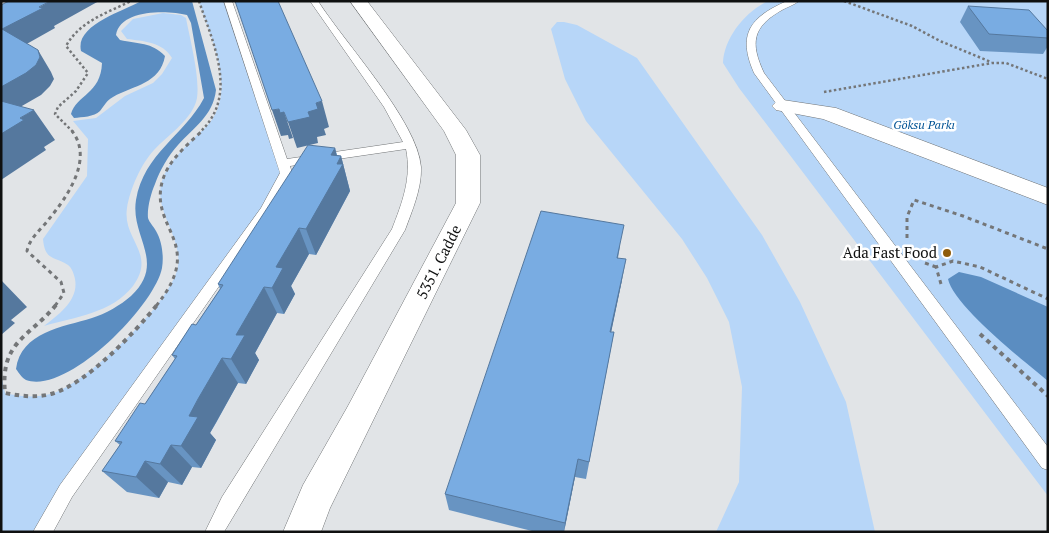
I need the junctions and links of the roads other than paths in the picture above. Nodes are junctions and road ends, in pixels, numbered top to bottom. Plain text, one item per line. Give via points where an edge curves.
1 (228, 1) edge
2 (314, 1) edge
3 (358, 1) edge
4 (795, 1) edge
5 (784, 106) junction
6 (409, 145) junction
7 (285, 162) junction
8 (1048, 197) edge
9 (1048, 462) edge
10 (42, 532) edge
11 (214, 532) edge
12 (302, 532) edge

1 - 7 lane
2 - 6 lane via 325,21 389,106
3 - 12 street, 5351. Cadde via 456,130 468,155 468,203 316,498
4 - 5 lane via 770,14 756,26 750,37 750,52 759,73
5 - 8 street via 828,113
5 - 9 lane
6 - 7 lane
6 - 11 lane via 415,166 411,196 398,230
7 - 10 lane via 286,173 266,210 66,491

